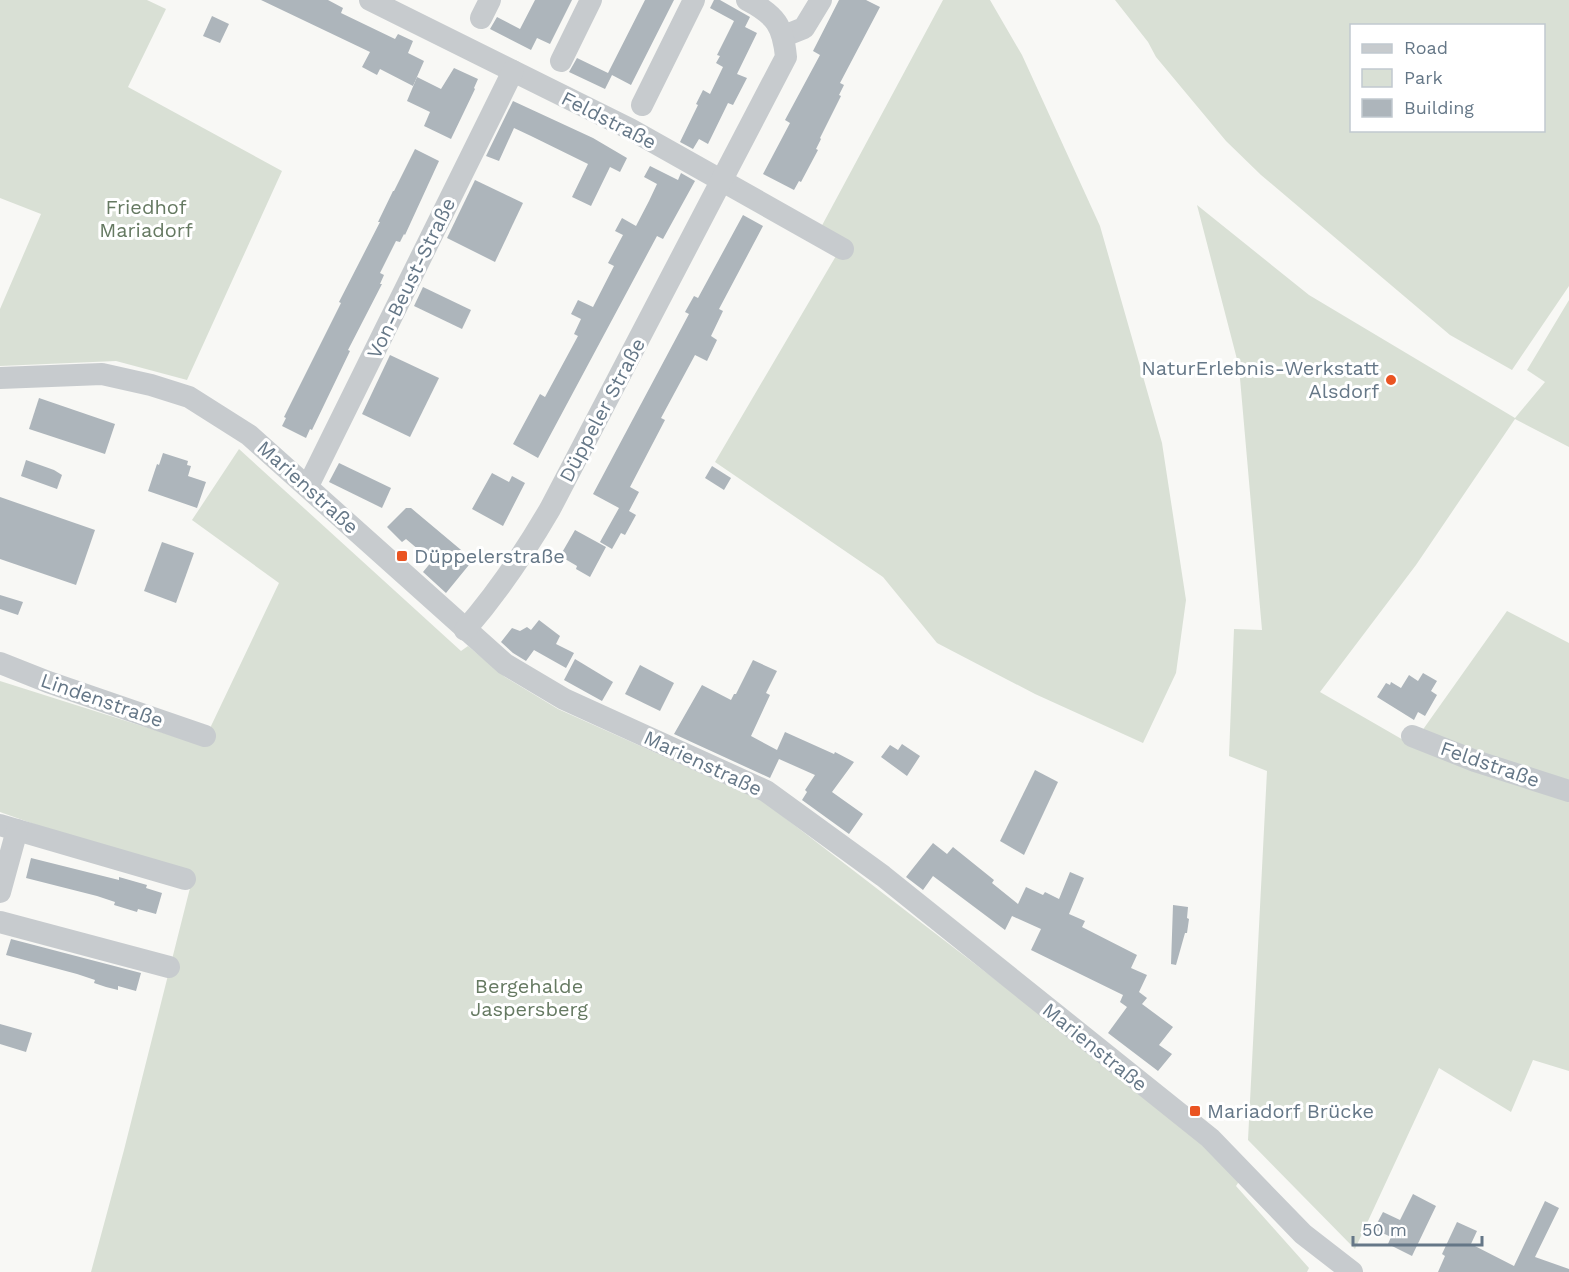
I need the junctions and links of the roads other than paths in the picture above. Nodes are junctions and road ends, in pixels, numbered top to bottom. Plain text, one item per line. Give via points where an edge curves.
1 (370, 0) edge
2 (591, 0) edge
3 (694, 0) edge
4 (747, 0) edge
5 (821, 0) edge
6 (784, 36) junction
7 (561, 61) dead end
8 (513, 71) junction
9 (642, 105) dead end
10 (722, 180) junction
11 (843, 249) dead end
12 (0, 378) edge
13 (308, 486) junction
14 (465, 630) junction
15 (0, 663) edge
16 (205, 736) dead end
17 (1412, 736) dead end
18 (1569, 791) edge
19 (9, 828) edge
20 (185, 879) dead end
21 (0, 892) edge
22 (0, 922) edge
23 (169, 967) dead end
24 (1352, 1272) edge

1 - 8 street, Feldstraße
2 - 7 street
3 - 9 street
4 - 6 street via 778,23
5 - 6 street via 804,28
6 - 10 street, Düppeler Straße via 786,57
8 - 10 street, Feldstraße
8 - 13 street, Von-Beust-Straße
10 - 11 street, Feldstraße
10 - 14 street, Düppeler Straße via 550,509 500,588
12 - 13 street, Marienstraße via 102,374 189,397 249,435
13 - 14 street, Marienstraße
14 - 24 street, Marienstraße via 505,664 564,699 766,791 805,819 883,876 1210,1138 1302,1233
15 - 16 street, Lindenstraße
17 - 18 street, Feldstraße via 1475,762
19 - 20 street
19 - 21 street
22 - 23 street

